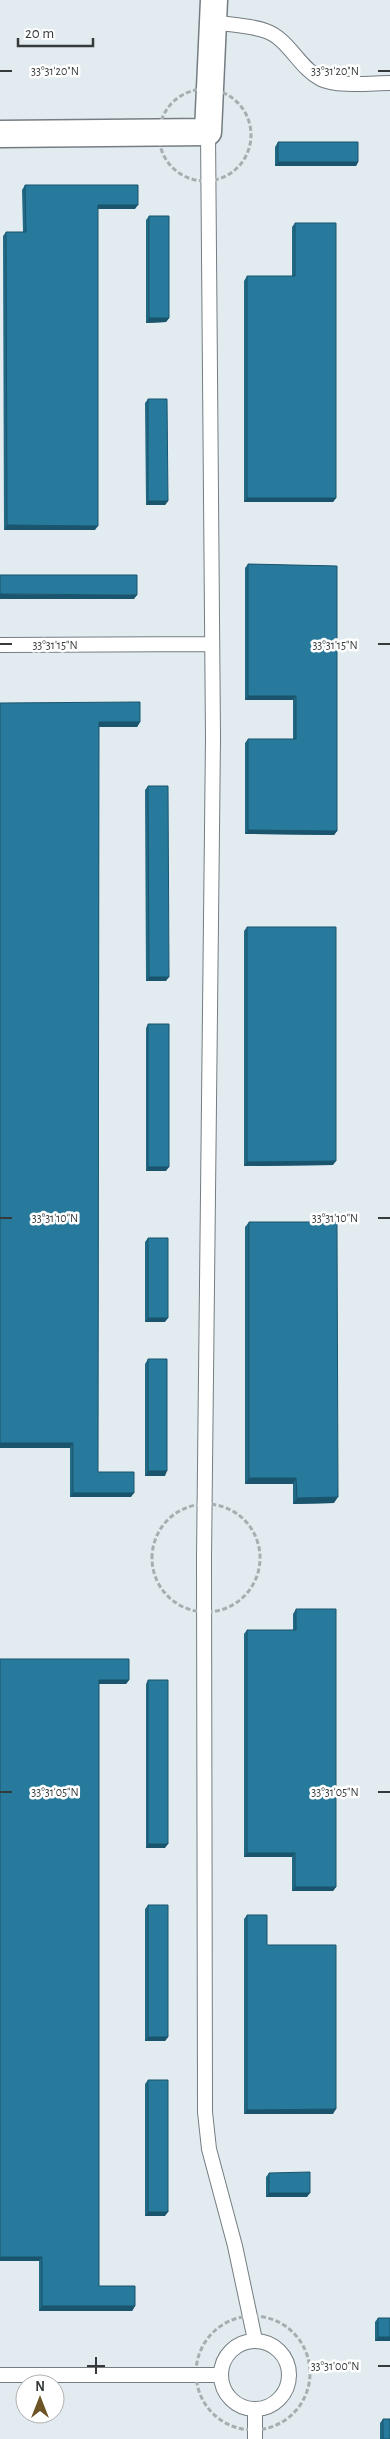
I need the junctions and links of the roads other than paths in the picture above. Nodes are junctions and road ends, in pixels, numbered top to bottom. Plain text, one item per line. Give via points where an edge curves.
1 (213, 11) edge
2 (390, 83) edge
3 (208, 132) junction
4 (0, 134) edge
5 (212, 644) junction
6 (0, 645) edge
7 (255, 2340) junction
8 (0, 2375) edge
9 (220, 2375) junction
10 (255, 2409) junction
11 (255, 2434) edge

1 - 2 lane via 267,31 280,40 306,69 323,80
1 - 3 street
3 - 4 street
3 - 5 lane
5 - 6 lane
5 - 7 lane via 204,1549 205,2112 209,2149 235,2246
7 - 9 lane via 244,2342 227,2354
7 - 10 lane via 275,2347 288,2364 290,2375 288,2386 279,2399 266,2408
8 - 9 lane
9 - 10 lane via 224,2390 234,2403
10 - 11 lane

